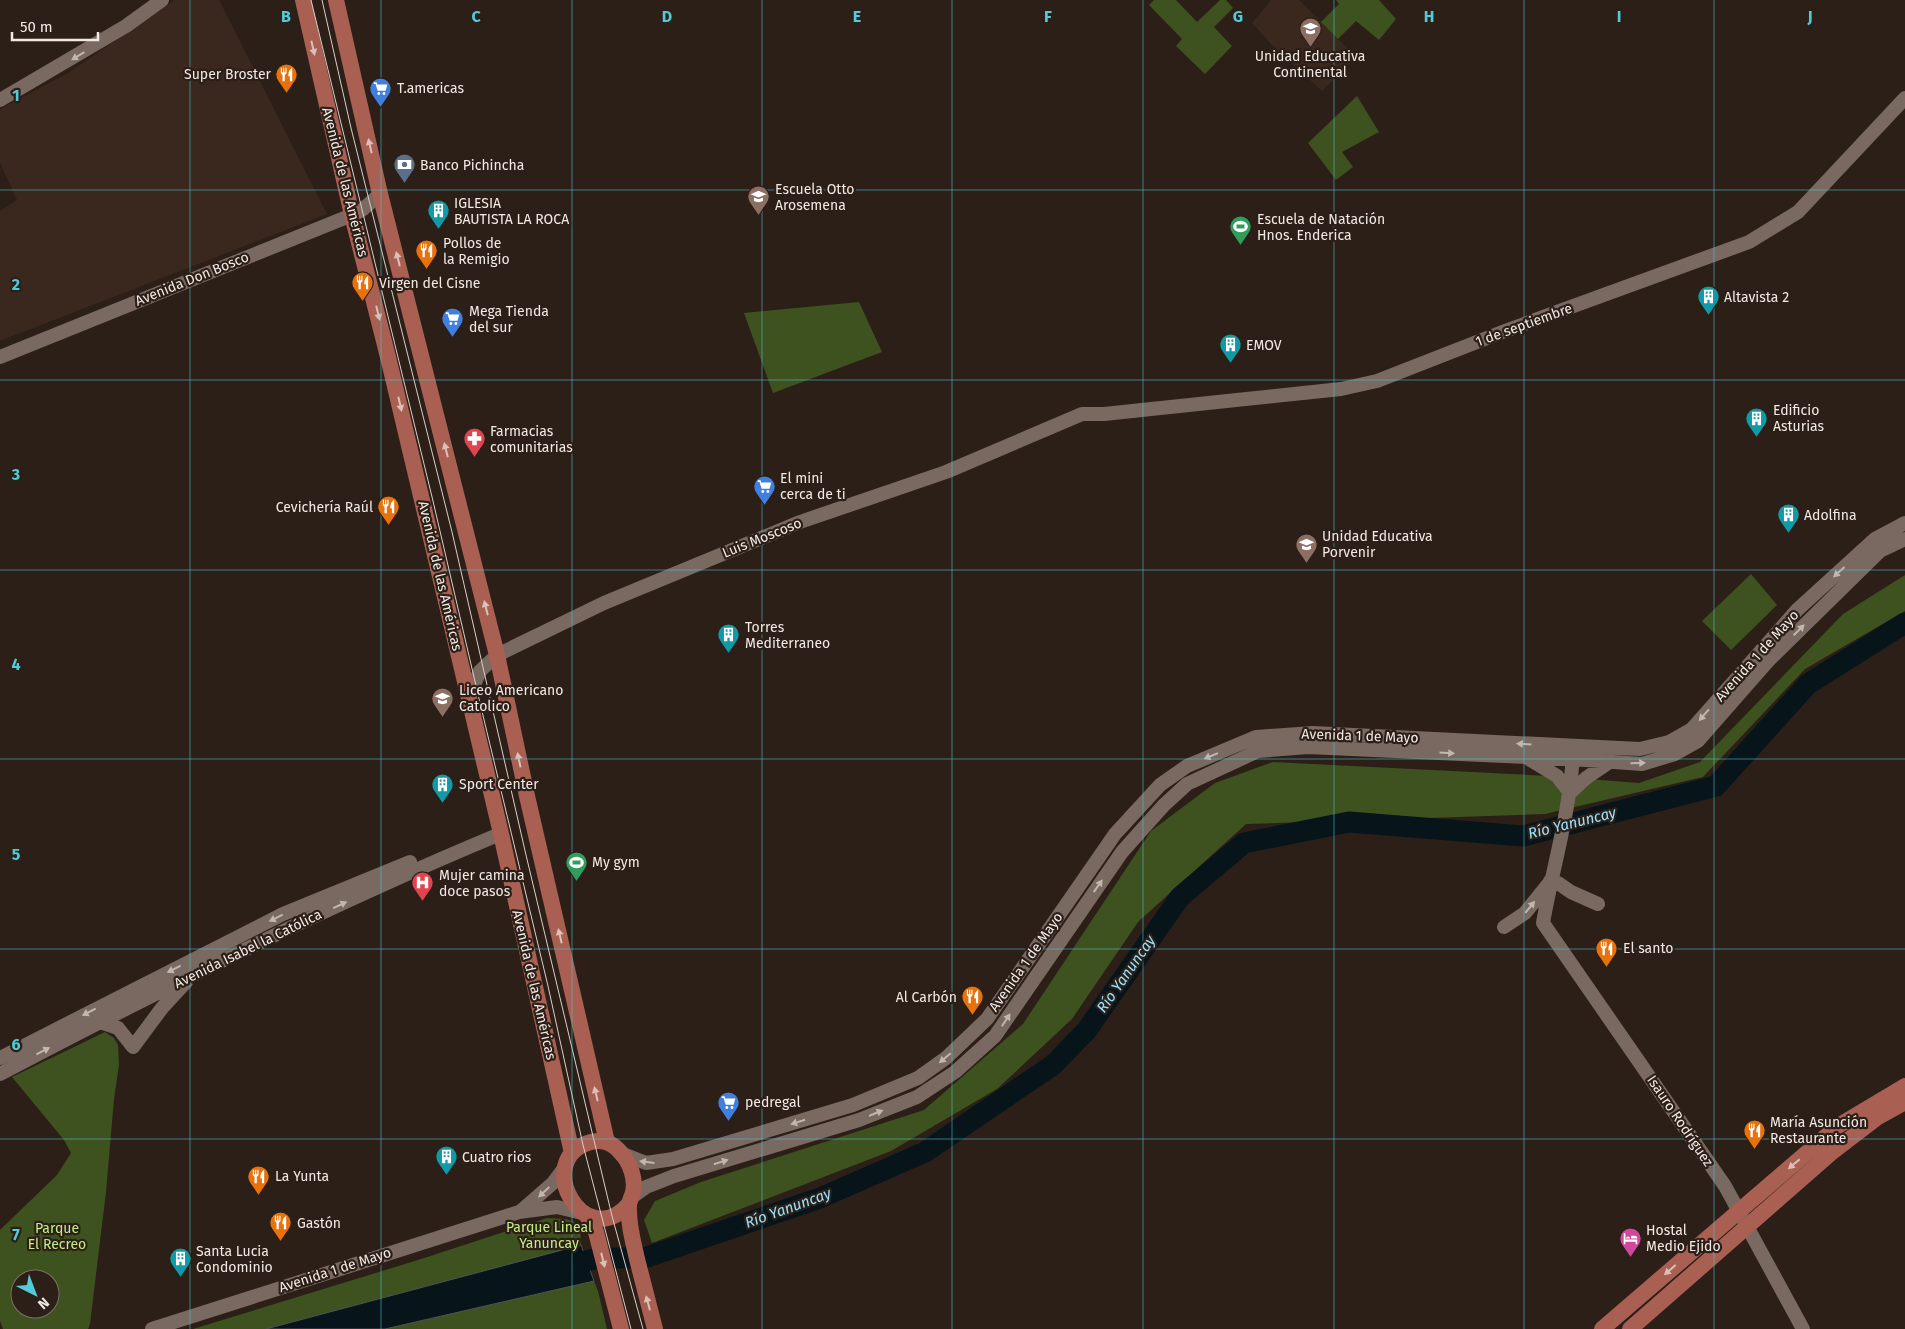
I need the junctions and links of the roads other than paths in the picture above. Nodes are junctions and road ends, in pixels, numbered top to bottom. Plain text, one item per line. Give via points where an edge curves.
1 (162, 0) edge
2 (303, 0) edge
3 (336, 0) edge
4 (1905, 98) edge
5 (0, 100) edge
6 (380, 194) junction
7 (352, 216) junction
8 (0, 357) edge
9 (1082, 414) joint
10 (1905, 523) edge
11 (1905, 538) edge
12 (497, 655) junction
13 (468, 699) junction
14 (1573, 752) junction
15 (1525, 757) junction
16 (1611, 761) junction
17 (1569, 795) junction
18 (500, 830) junction
19 (1550, 881) junction
20 (1598, 904) dead end
21 (1504, 927) dead end
22 (192, 976) junction
23 (100, 1022) junction
24 (0, 1058) edge
25 (0, 1074) edge
26 (1905, 1086) edge
27 (1905, 1102) edge
28 (607, 1142) junction
29 (623, 1154) junction
30 (569, 1160) junction
31 (630, 1200) junction
32 (1738, 1210) junction
33 (519, 1212) junction
34 (584, 1214) junction
35 (1748, 1226) junction
36 (152, 1329) edge
37 (621, 1329) edge
38 (655, 1329) edge
39 (1602, 1329) edge
40 (1630, 1329) edge
41 (1803, 1329) edge

1 -> 5 main road via 126,26
2 -> 7 main road, Avenida de las Américas
6 -> 3 main road
4 - 9 main road, 1 de septiembre via 1798,212 1750,242 1505,331 1377,382 1332,390
6 - 7 main road, Avenida Don Bosco
12 -> 6 main road
7 - 8 main road, Avenida Don Bosco
7 -> 13 main road, Avenida de las Américas
9 - 12 main road, Luis Moscoso via 946,472 800,522 668,576
10 -> 14 main road, Avenida 1 de Mayo via 1875,539 1798,610 1692,729 1669,742 1640,749
16 -> 11 main road, Avenida 1 de Mayo via 1642,764 1675,754 1698,741 1769,660 1880,551
12 - 13 main road, Luis Moscoso via 480,671
28 -> 12 main road
13 - 18 main road, Avenida de las Américas
14 - 15 main road, Avenida 1 de Mayo
14 - 16 main road, Avenida 1 de Mayo
14 - 17 main road
14 -> 29 main road, Avenida 1 de Mayo via 1313,733 1256,737 1187,766 1160,785 1115,834 987,1019 946,1058 918,1078 853,1105 673,1159 646,1163
15 - 17 main road via 1557,776
31 -> 15 main road, Avenida 1 de Mayo via 646,1187 665,1179 859,1120 917,1097 955,1072 995,1036 1122,852 1187,784 1258,751 1308,747
16 - 17 main road via 1586,778
17 - 19 main road
22 -> 18 main road, Avenida Isabel la Católica
18 -> 24 main road, Avenida Isabel la Católica via 283,914
18 - 30 main road, Avenida de las Américas
19 - 20 main road
21 -> 19 main road via 1524,913
19 - 32 main road, Isauro Rodríguez via 1543,923 1725,1186
22 - 23 main road, Avenida Isabel la Católica
22 - 23 main road via 162,1008 133,1047 118,1028
25 -> 23 main road, Avenida Isabel la Católica
26 -> 32 main road via 1838,1126
27 - 35 main road via 1878,1116 1831,1153
28 - 29 main road
28 - 30 main road via 589,1143
29 - 31 main road via 632,1172 634,1190
30 -> 33 main road, Avenida 1 de Mayo via 553,1183
30 - 34 main road, Avenida de las Américas via 566,1189 573,1204
31 - 34 main road via 612,1216 600,1218
38 -> 31 main road via 630,1230
32 - 35 main road, Isauro Rodríguez
32 -> 39 main road
33 - 34 main road, Avenida 1 de Mayo via 557,1207
33 - 36 main road, Avenida 1 de Mayo
34 -> 37 main road, Avenida de las Américas via 596,1232
35 - 40 main road
35 - 41 main road, Isauro Rodríguez

